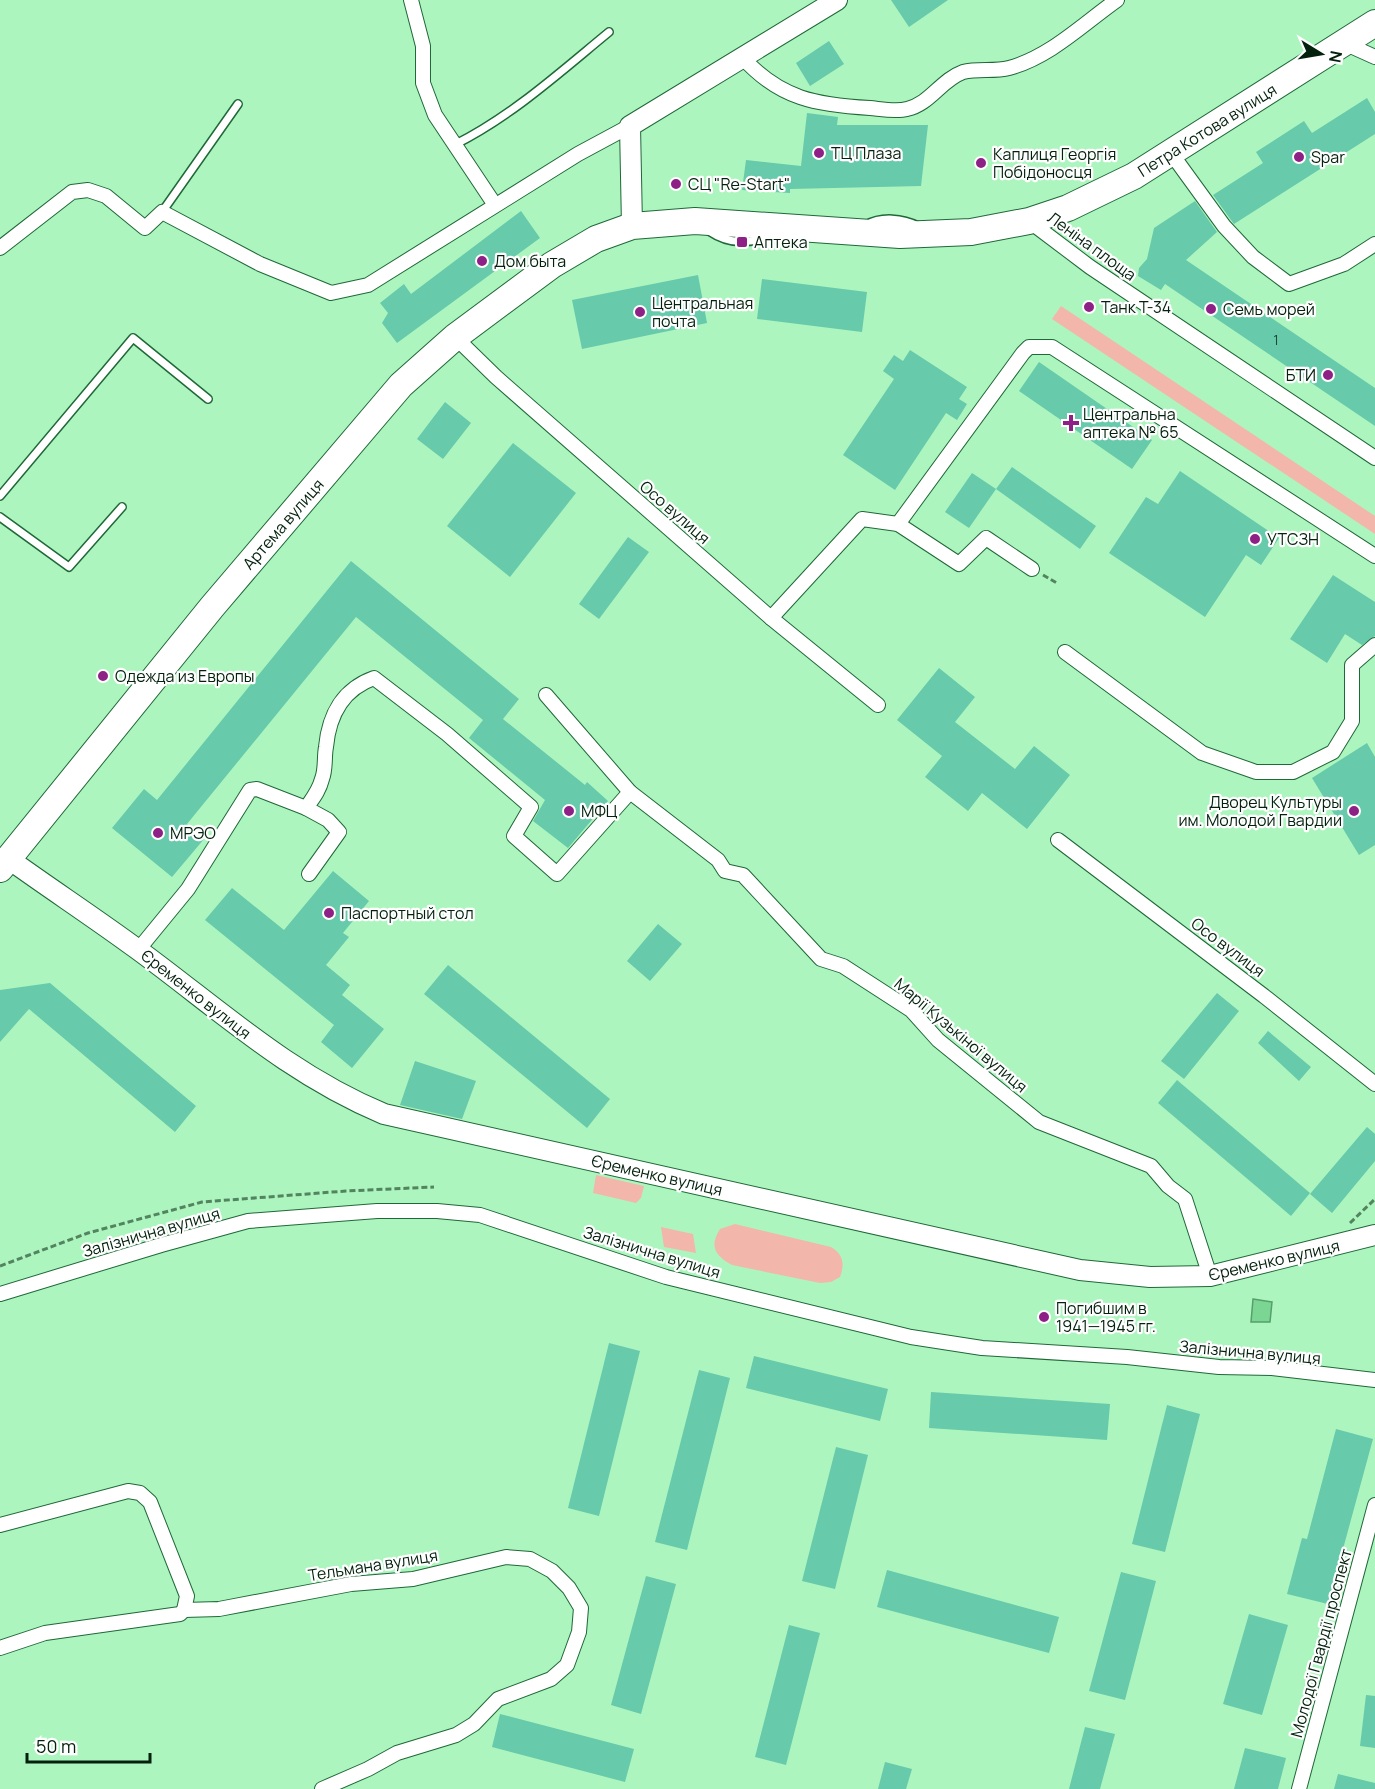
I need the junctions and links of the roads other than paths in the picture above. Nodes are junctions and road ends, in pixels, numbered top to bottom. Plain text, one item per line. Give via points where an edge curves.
1 (411, 0) edge
2 (837, 0) edge
3 (1117, 0) edge
4 (1375, 23) edge
5 (609, 32) dead end
6 (1344, 43) junction
7 (1375, 57) edge
8 (743, 58) junction
9 (238, 104) dead end
10 (630, 126) junction
11 (454, 145) junction
12 (1171, 153) junction
13 (495, 205) junction
14 (162, 212) junction
15 (1029, 220) junction
16 (623, 228) junction
17 (1375, 244) edge
18 (0, 248) edge
19 (455, 337) junction
20 (208, 399) dead end
21 (1375, 458) edge
22 (0, 496) edge
23 (122, 507) dead end
24 (0, 517) edge
25 (898, 524) junction
26 (1375, 556) edge
27 (1032, 569) dead end
28 (771, 618) junction
29 (1375, 645) edge
30 (1065, 652) dead end
31 (546, 695) dead end
32 (878, 705) dead end
33 (630, 792) junction
34 (306, 808) junction
35 (1058, 840) dead end
36 (5, 865) edge
37 (309, 874) dead end
38 (138, 950) junction
39 (1375, 1084) edge
40 (1375, 1235) edge
41 (1209, 1276) junction
42 (2, 1297) edge
43 (1375, 1380) edge
44 (1375, 1505) edge
45 (0, 1525) edge
46 (184, 1610) junction
47 (0, 1648) edge
48 (322, 1789) edge
49 (1299, 1789) edge

1 - 11 street via 423,46 423,82 435,115
2 - 8 street
3 - 8 street via 1033,59 1008,68 963,72 943,83 923,102 905,110 800,99 774,86
4 - 6 highway, Петра Котова вулиця
5 - 11 lane via 486,129
6 - 7 street
6 - 12 highway, Петра Котова вулиця
8 - 10 street
9 - 14 lane
10 - 13 street
10 - 16 street
11 - 13 street
12 - 15 highway, Петра Котова вулиця via 1114,187
12 - 17 street via 1224,226 1253,257 1289,284 1344,264
13 - 14 street via 368,285 332,293 260,264
14 - 18 street via 145,228 106,196 88,190 72,192
15 - 16 highway, Петра Котова вулиця via 971,232 932,234 695,221
15 - 21 street, Леніна площа via 1090,267
16 - 19 highway, Артема вулиця via 552,265
19 - 28 street, Осо вулиця
19 - 36 highway, Артема вулиця via 401,385 227,589
20 - 22 lane via 133,338
23 - 24 lane via 69,567
25 - 26 street via 1023,353 1029,347 1052,347
25 - 27 street via 959,564 986,538
25 - 28 street via 862,519
28 - 32 street, Осо вулиця
29 - 30 street via 1352,665 1352,721 1333,752 1293,772 1256,772 1202,753
31 - 33 street, Марії Кузькіної вулиця
33 - 34 street via 557,874 514,836 531,807 447,734 374,678 346,693 333,714 323,776
33 - 41 street, Марії Кузькіної вулиця via 718,860 725,871 743,875 821,959 843,966 894,997 938,1040 1040,1122 1151,1166 1185,1199
34 - 37 street via 328,820 339,832
34 - 38 street via 257,789 250,790 188,889
35 - 39 street, Осо вулиця
36 - 38 street, Єременко вулиця
38 - 41 street, Єременко вулиця via 283,1060 353,1101 384,1114 1080,1270 1150,1277
40 - 41 street, Єременко вулиця
42 - 43 street, Залізнична вулиця via 248,1221 377,1211 437,1211 480,1215 666,1277 911,1337 982,1348 1272,1368
44 - 49 street, Молодої Гвардії проспект
45 - 46 street via 128,1491 140,1493 150,1502 187,1596
46 - 47 street, Тельмана вулиця via 180,1614 45,1633
46 - 48 street, Тельмана вулиця via 219,1609 351,1584 413,1579 506,1557 530,1559 552,1571 569,1588 581,1608 579,1632 567,1665 551,1679 498,1699 474,1724 456,1735 397,1753

